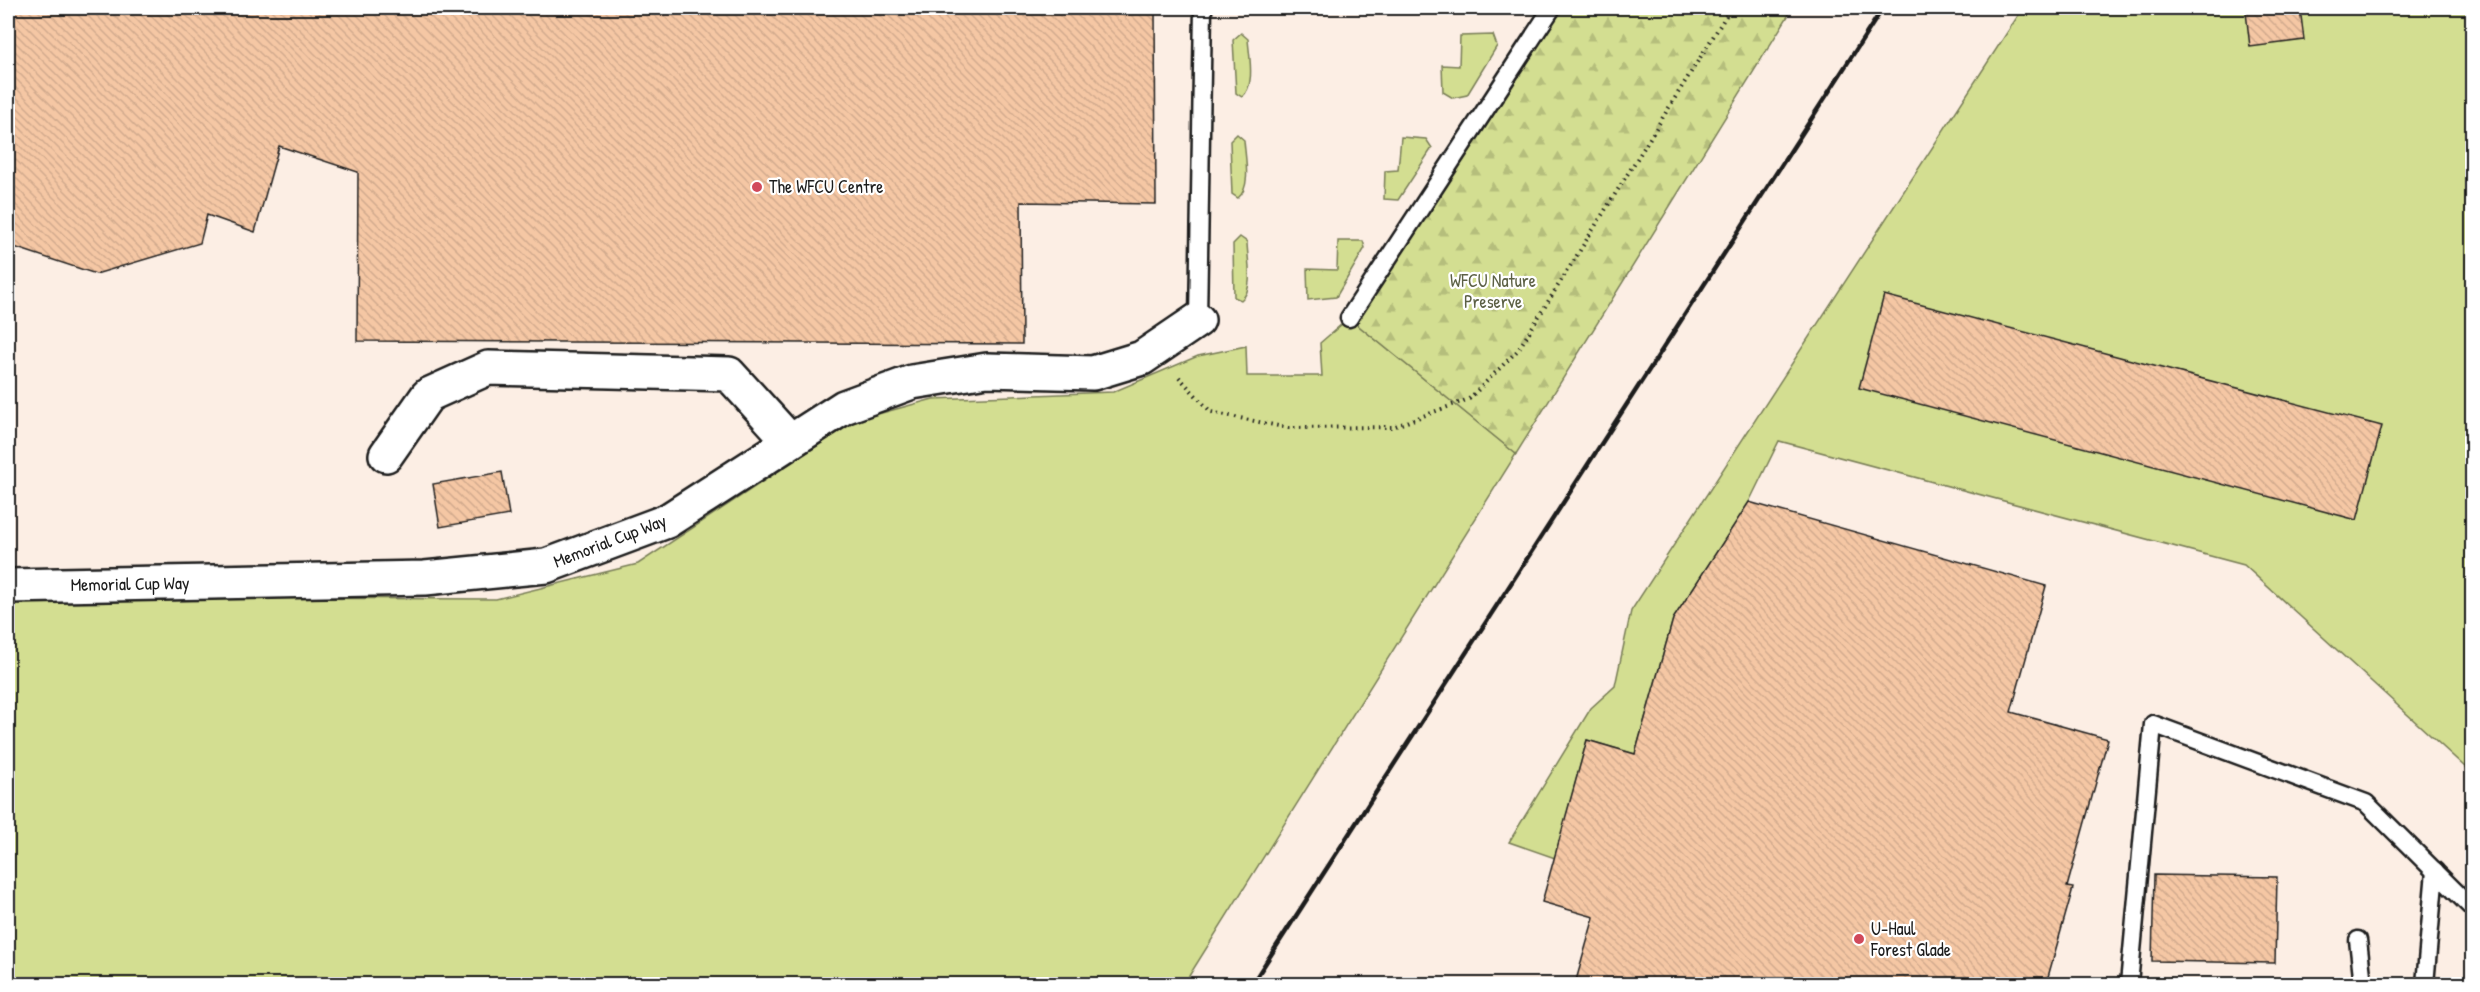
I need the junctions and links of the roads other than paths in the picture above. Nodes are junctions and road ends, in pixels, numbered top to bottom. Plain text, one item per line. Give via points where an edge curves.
1 (1203, 8) edge
2 (1552, 8) edge
3 (1349, 318) dead end
4 (1198, 320) joint
5 (790, 441) junction
6 (386, 455) dead end
7 (8, 586) edge
8 (2435, 871) junction
9 (2472, 908) edge
10 (2358, 940) dead end
11 (2129, 984) edge
12 (2363, 984) edge
13 (2425, 984) edge

1 - 4 lane
2 - 3 lane
4 - 5 street, Memorial Cup Way via 1142,358 1093,373 987,370 912,382 844,407
5 - 6 street via 729,374 488,368 428,395
5 - 7 street, Memorial Cup Way via 667,521 546,566 425,578
8 - 9 lane
8 - 11 lane via 2366,803 2153,724
8 - 13 lane
10 - 12 lane

